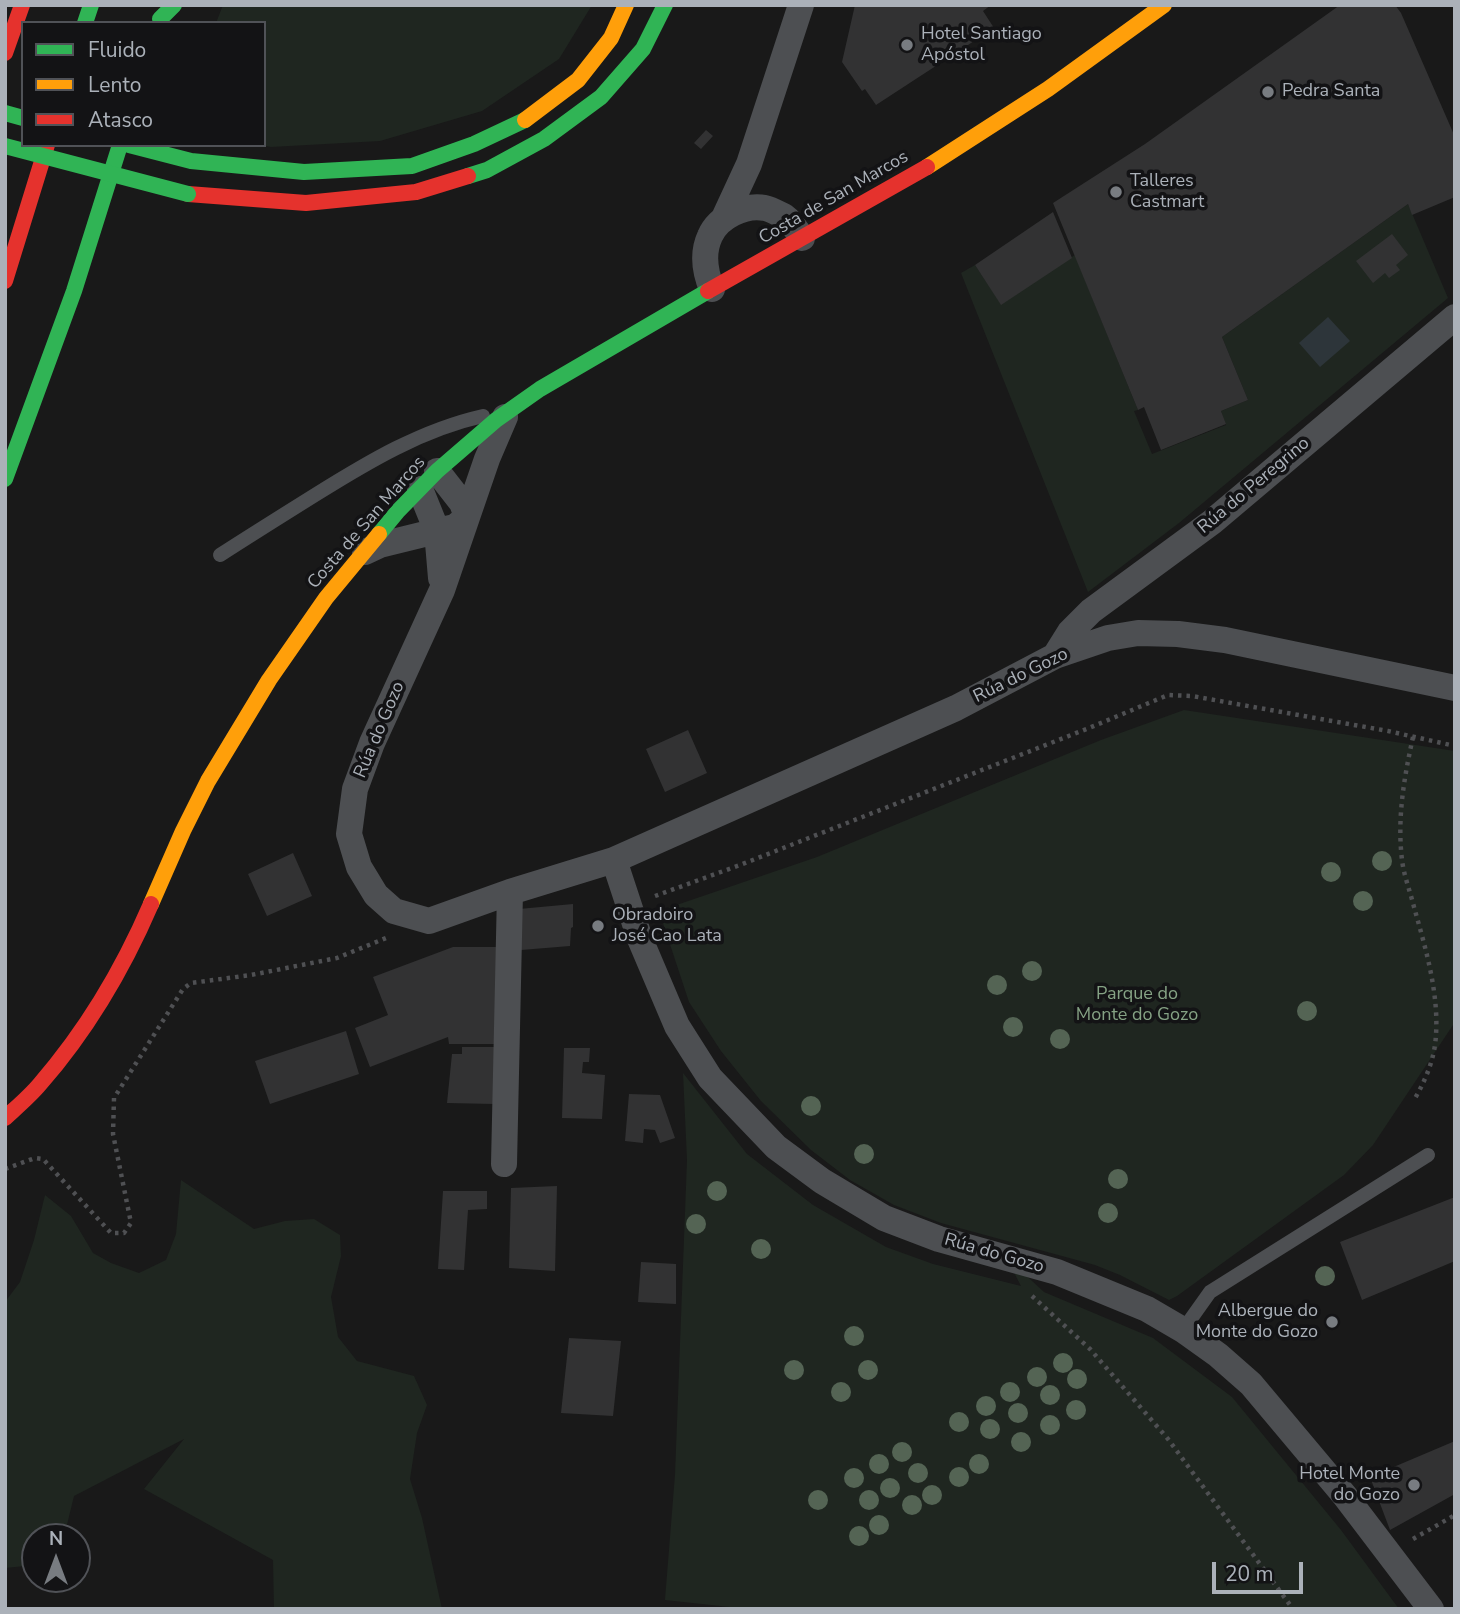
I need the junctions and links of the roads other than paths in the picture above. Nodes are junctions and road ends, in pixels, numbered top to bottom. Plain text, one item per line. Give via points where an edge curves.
1 (22, 5) edge
2 (174, 5) edge
3 (626, 5) edge
4 (664, 5) edge
5 (801, 5) edge
6 (1164, 5) edge
7 (161, 16) edge
8 (5, 53) edge
9 (5, 146) edge
10 (46, 147) edge
11 (119, 147) edge
12 (137, 147) edge
13 (749, 164) junction
14 (766, 208) junction
15 (724, 218) junction
16 (802, 238) junction
17 (5, 281) edge
18 (712, 289) junction
19 (1455, 317) edge
20 (508, 411) junction
21 (5, 479) edge
22 (429, 480) junction
23 (467, 517) junction
24 (437, 531) junction
25 (362, 554) junction
26 (220, 555) dead end
27 (442, 590) junction
28 (1055, 656) junction
29 (1455, 688) edge
30 (614, 860) junction
31 (510, 892) junction
32 (5, 1118) edge
33 (1428, 1155) dead end
34 (504, 1164) dead end
35 (1184, 1330) junction
36 (1431, 1609) edge

1 - 8 main road
2 - 7 main road
3 - 12 main road via 611,38 578,80 528,118 412,166 304,172 191,161
4 - 9 main road, bridge via 643,49 601,97 544,139 487,170 416,192 306,202 188,194
5 - 13 street
6 - 16 main road, Costa de San Marcos via 987,130
10 - 17 main road
11 - 21 main road via 74,290
13 - 14 street
13 - 15 street
14 - 15 street via 747,208
14 - 16 street via 787,219
15 - 18 street via 710,234 705,255
16 - 18 main road, Costa de San Marcos
18 - 20 main road, Costa de San Marcos
19 - 28 street, Rúa do Peregrino via 1212,522 1091,611
20 - 22 main road, Costa de San Marcos
20 - 23 street, Rúa do Gozo
20 - 26 lane via 423,435 363,465
22 - 23 street via 462,503
22 - 24 street, Rúa do Gozo
22 - 25 main road, Costa de San Marcos
23 - 24 street via 455,527
23 - 27 street, Rúa do Gozo
24 - 25 street
24 - 27 street, Rúa do Gozo
25 - 32 main road, Costa de San Marcos via 269,680 208,780 133,947 105,996 39,1086
27 - 31 street, Rúa do Gozo via 372,743 355,789 349,834 359,867 376,895 394,911 429,921
28 - 29 street, Rúa do Gozo via 1108,638 1178,634
28 - 30 street, Rúa do Gozo via 956,708
30 - 31 street, Rúa do Gozo
30 - 35 street, Rúa do Gozo via 640,939 677,1026 710,1078 775,1147 884,1218 939,1239 1057,1272 1147,1309
31 - 34 street
33 - 35 lane via 1210,1292
35 - 36 street, Rúa do Gozo via 1251,1384

